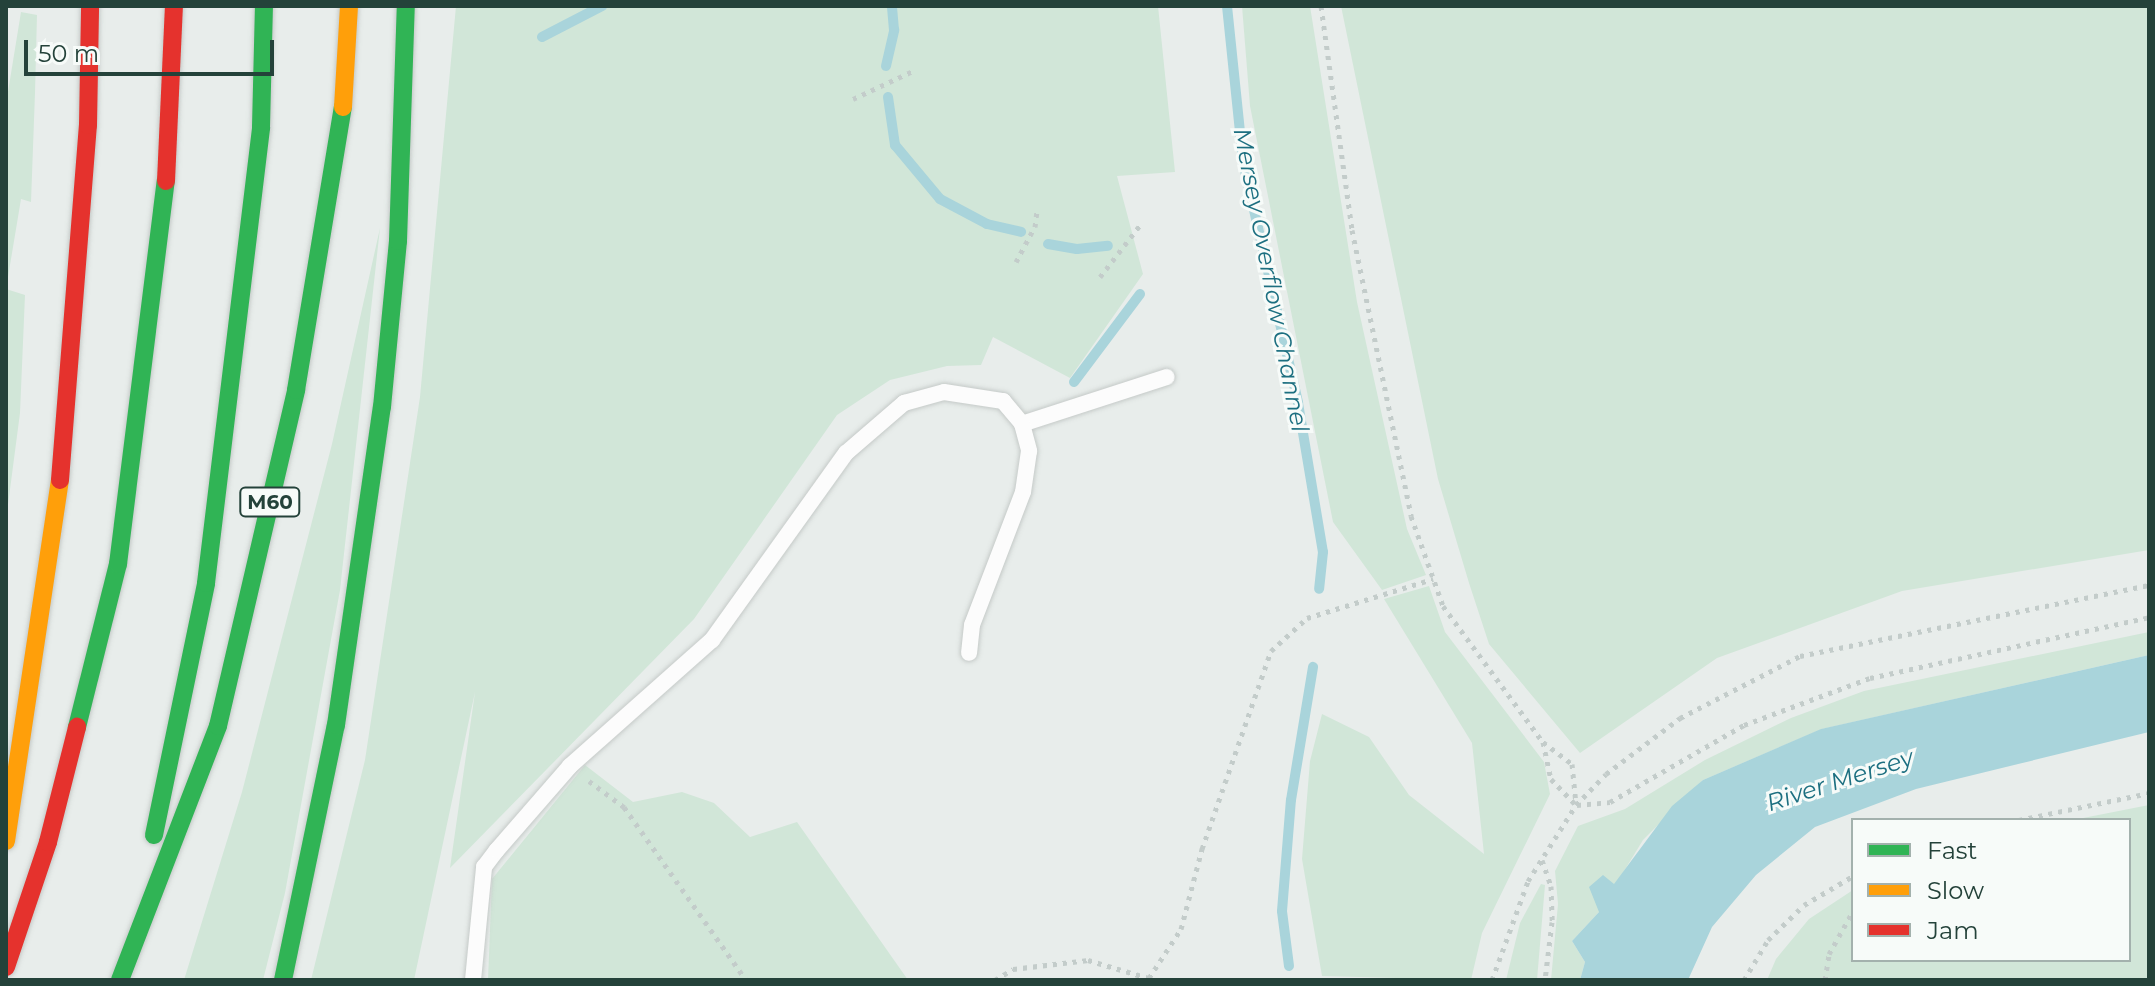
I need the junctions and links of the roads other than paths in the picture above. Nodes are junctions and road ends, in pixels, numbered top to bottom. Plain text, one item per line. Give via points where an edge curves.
1 (90, 6) edge
2 (174, 6) edge
3 (264, 6) edge
4 (349, 6) edge
5 (406, 6) edge
6 (1167, 377) dead end
7 (1022, 424) junction
8 (969, 653) dead end
9 (6, 841) edge
10 (6, 967) edge
11 (112, 980) edge
12 (120, 980) edge
13 (283, 980) edge
14 (473, 980) edge

1 - 9 highway via 88,125 57,525
2 - 10 highway via 172,134 118,564 48,842
3 - 11 highway, M60 via 261,127 206,583 148,862
4 - 12 highway, M60 via 343,115 296,390 218,726
5 - 13 highway via 398,241 382,407 336,725
6 - 7 lane
7 - 8 lane via 1029,451 1023,492 972,625
7 - 14 lane via 1003,401 944,392 904,403 873,425 846,453 712,640 570,766 484,867

